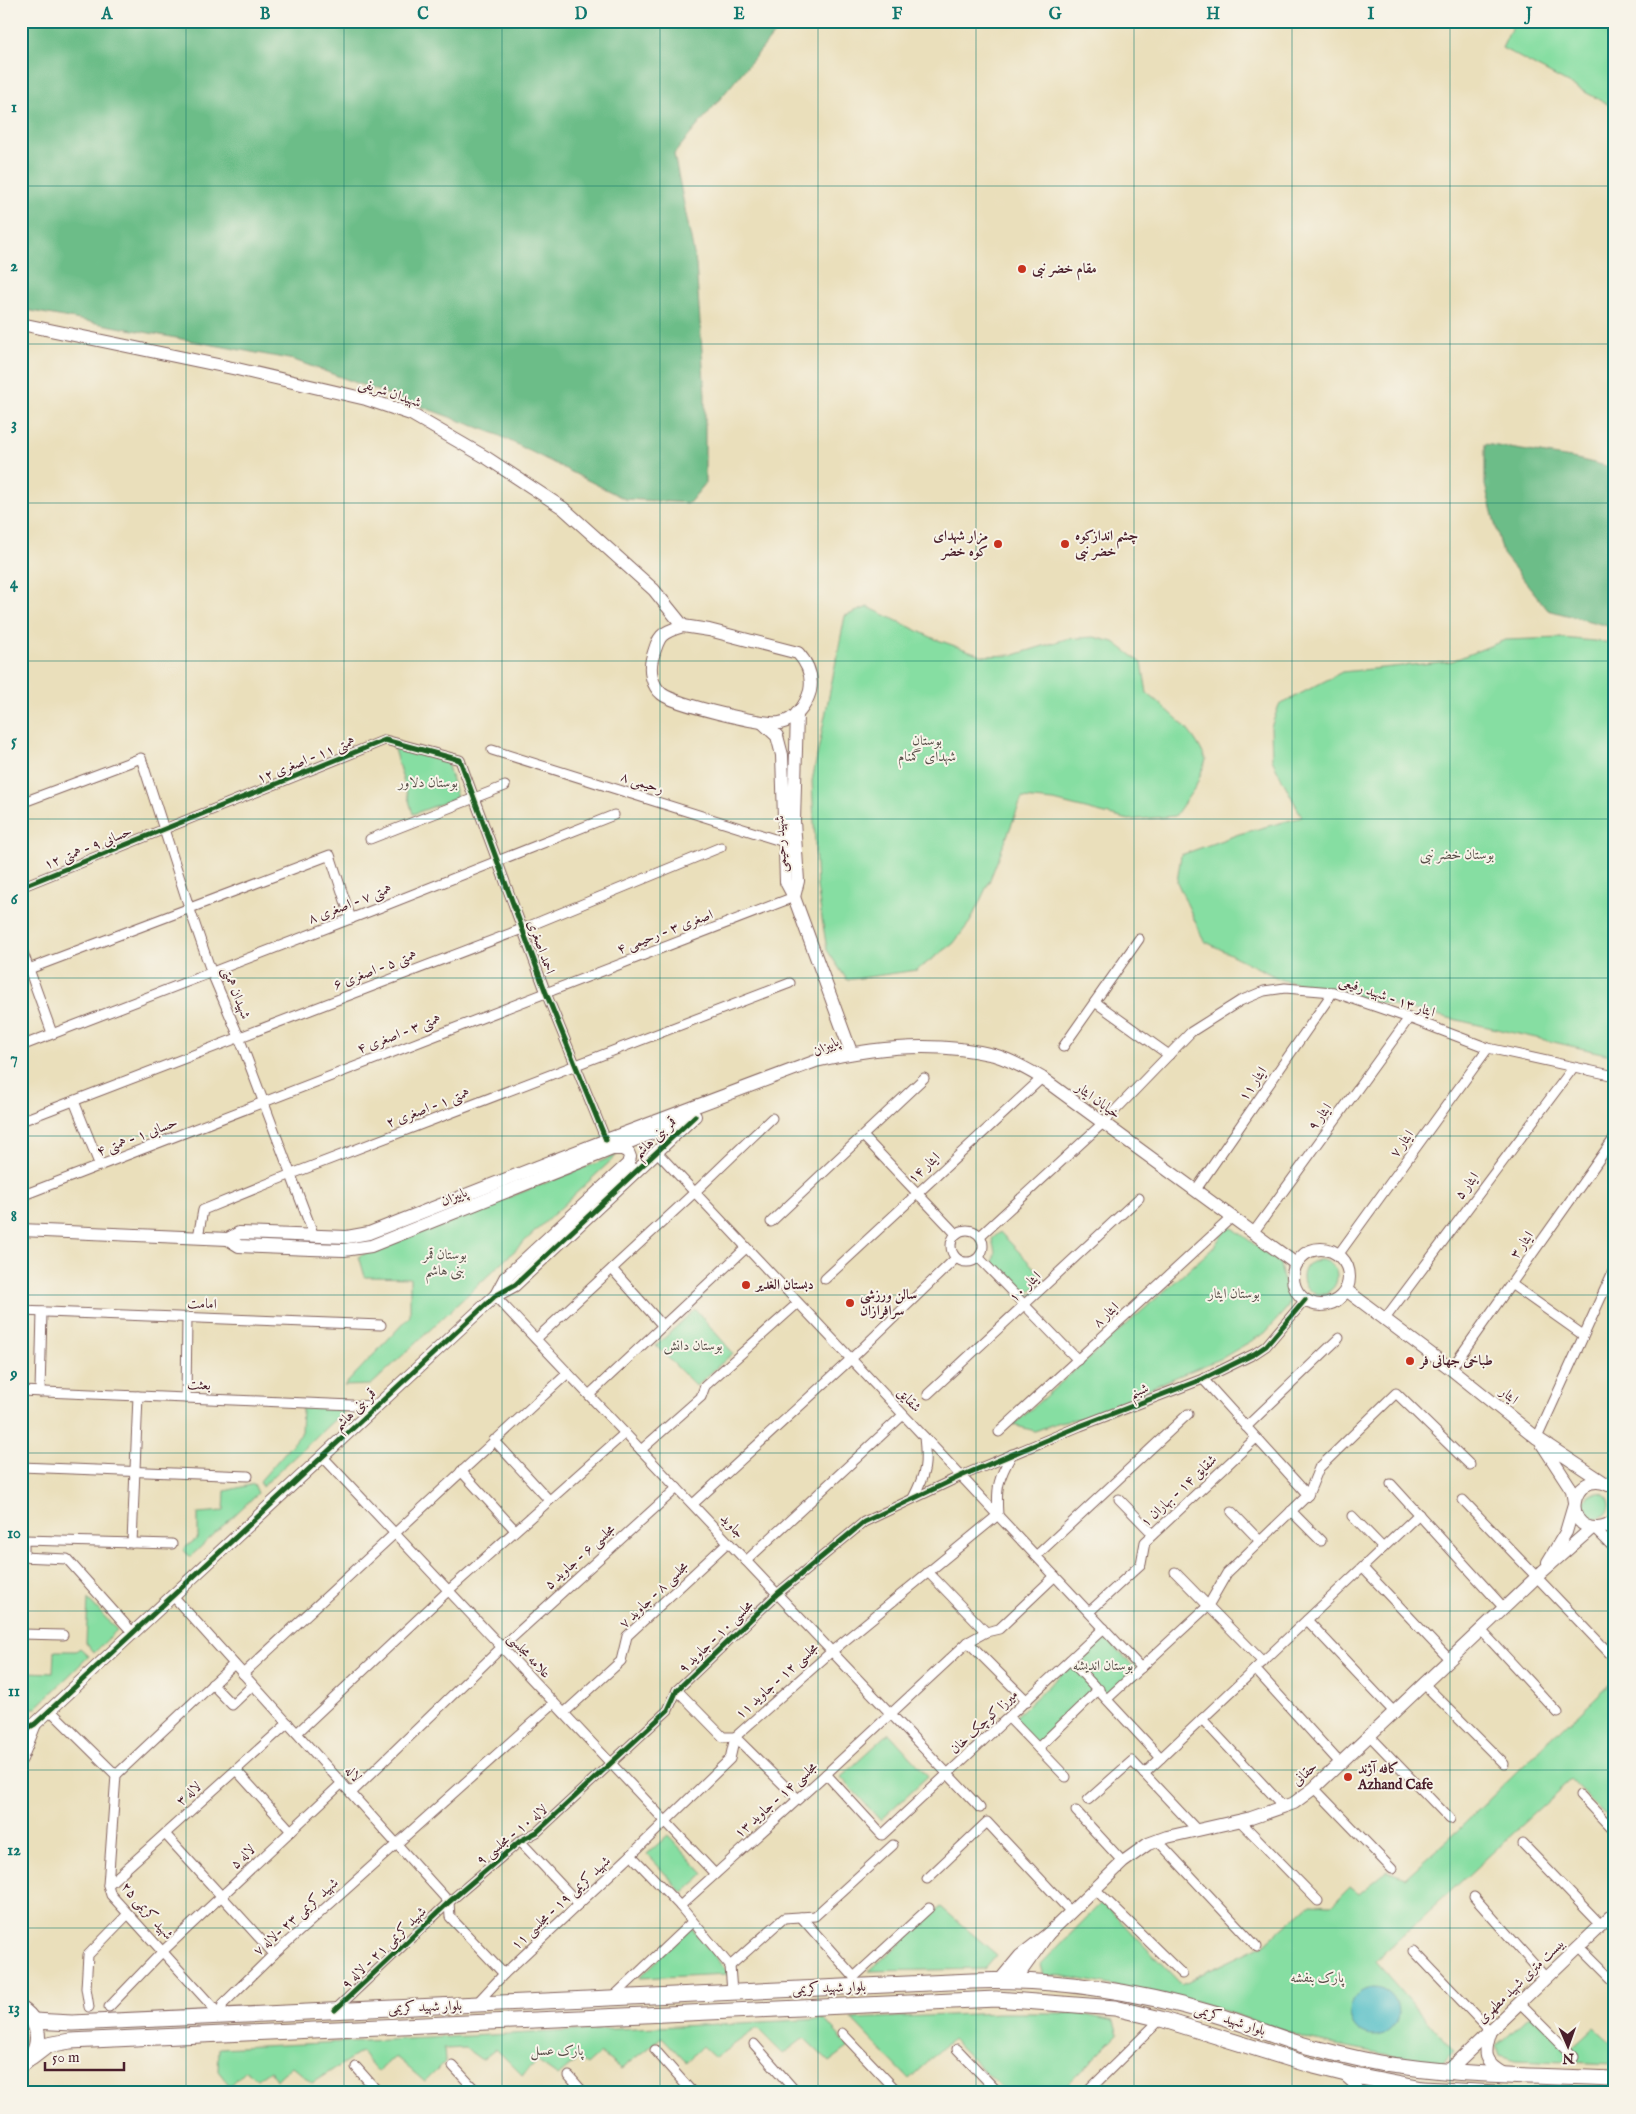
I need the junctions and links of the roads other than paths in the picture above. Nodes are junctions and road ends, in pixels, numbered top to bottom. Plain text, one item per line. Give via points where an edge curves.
1 (21, 324) edge
2 (683, 626) junction
3 (797, 713) junction
4 (763, 723) junction
5 (492, 750) dead end
6 (460, 760) joint
7 (505, 786) dead end
8 (475, 798) junction
9 (21, 803) edge
10 (614, 815) dead end
11 (163, 829) junction
12 (370, 839) dead end
13 (784, 842) junction
14 (722, 847) dead end
15 (497, 861) junction
16 (21, 887) edge
17 (794, 897) junction
18 (188, 907) junction
19 (351, 919) junction
20 (522, 929) junction
21 (1139, 939) dead end
22 (21, 947) edge
23 (25, 970) edge
24 (211, 971) junction
25 (790, 983) dead end
26 (1333, 992) junction
27 (546, 993) junction
28 (1095, 1002) junction
29 (1409, 1018) junction
30 (52, 1034) junction
31 (239, 1037) junction
32 (21, 1046) edge
33 (1063, 1046) dead end
34 (1488, 1048) junction
35 (851, 1052) junction
36 (1169, 1055) junction
37 (576, 1067) junction
38 (1572, 1068) junction
39 (1615, 1076) edge
40 (924, 1078) dead end
41 (1042, 1078) junction
42 (74, 1101) junction
43 (262, 1103) junction
44 (695, 1116) junction
45 (772, 1118) dead end
46 (21, 1121) edge
47 (1103, 1123) junction
48 (864, 1136) junction
49 (1615, 1137) edge
50 (609, 1144) junction
51 (656, 1152) junction
52 (100, 1166) junction
53 (289, 1175) junction
54 (1195, 1191) junction
55 (695, 1192) junction
56 (917, 1193) junction
57 (21, 1196) edge
58 (1139, 1198) dead end
59 (1231, 1218) junction
60 (771, 1222) dead end
61 (21, 1230) edge
62 (1253, 1233) junction
63 (956, 1234) junction
64 (314, 1236) junction
65 (980, 1236) junction
66 (198, 1237) junction
67 (228, 1238) junction
68 (746, 1248) junction
69 (312, 1249) junction
70 (1338, 1255) junction
71 (956, 1258) junction
72 (979, 1258) junction
73 (1296, 1264) junction
74 (1615, 1267) edge
75 (612, 1269) junction
76 (825, 1279) dead end
77 (1511, 1284) junction
78 (1346, 1290) junction
79 (495, 1296) junction
80 (1305, 1300) junction
81 (798, 1303) junction
82 (1025, 1305) junction
83 (21, 1311) edge
84 (42, 1312) junction
85 (187, 1317) junction
86 (1384, 1320) junction
87 (381, 1325) dead end
88 (663, 1326) junction
89 (1583, 1335) junction
90 (1339, 1338) dead end
91 (536, 1339) junction
92 (851, 1359) junction
93 (1078, 1360) junction
94 (1451, 1368) junction
95 (568, 1373) junction
96 (1203, 1379) junction
97 (21, 1391) edge
98 (40, 1392) junction
99 (928, 1394) dead end
100 (589, 1395) junction
101 (138, 1396) junction
102 (186, 1398) junction
103 (376, 1406) junction
104 (904, 1414) junction
105 (1188, 1414) dead end
106 (1246, 1427) junction
107 (624, 1432) junction
108 (999, 1432) dead end
109 (924, 1436) junction
110 (1256, 1438) junction
111 (1537, 1438) junction
112 (494, 1440) junction
113 (641, 1450) junction
114 (1012, 1454) junction
115 (323, 1457) junction
116 (1470, 1465) dead end
117 (21, 1467) edge
118 (461, 1471) junction
119 (135, 1472) junction
120 (248, 1476) dead end
121 (961, 1476) junction
122 (1392, 1484) dead end
123 (677, 1488) junction
124 (1612, 1488) edge
125 (1308, 1495) junction
126 (912, 1498) junction
127 (1120, 1499) dead end
128 (549, 1500) junction
129 (1463, 1500) dead end
130 (692, 1504) junction
131 (1574, 1504) junction
132 (1291, 1511) junction
133 (1232, 1512) dead end
134 (1419, 1514) junction
135 (998, 1515) junction
136 (1352, 1516) dead end
137 (1615, 1520) edge
138 (1593, 1528) junction
139 (515, 1530) junction
140 (394, 1532) junction
141 (1153, 1534) junction
142 (1260, 1541) junction
143 (1321, 1541) dead end
144 (728, 1542) junction
145 (132, 1543) junction
146 (172, 1544) dead end
147 (1383, 1548) junction
148 (1615, 1549) edge
149 (1036, 1556) junction
150 (23, 1557) edge
151 (746, 1561) junction
152 (1363, 1568) junction
153 (928, 1572) junction
154 (1175, 1572) dead end
155 (1539, 1575) junction
156 (1055, 1576) junction
157 (449, 1590) junction
158 (777, 1594) junction
159 (173, 1596) junction
160 (1208, 1606) junction
161 (1504, 1608) junction
162 (1089, 1612) junction
163 (1307, 1620) junction
164 (1104, 1628) junction
165 (1481, 1630) junction
166 (986, 1632) junction
167 (133, 1633) junction
168 (21, 1634) edge
169 (63, 1635) dead end
170 (968, 1642) junction
171 (502, 1647) junction
172 (832, 1652) junction
173 (1615, 1659) edge
174 (1070, 1660) junction
175 (1450, 1660) junction
176 (1263, 1662) junction
177 (234, 1664) junction
178 (1141, 1668) junction
179 (1255, 1669) junction
180 (243, 1674) junction
181 (212, 1684) junction
182 (1424, 1684) junction
183 (253, 1685) junction
184 (1099, 1689) junction
185 (677, 1690) junction
186 (1107, 1699) junction
187 (1027, 1701) junction
188 (554, 1703) junction
189 (50, 1710) junction
190 (564, 1713) junction
191 (890, 1713) junction
192 (1395, 1713) junction
193 (1558, 1713) dead end
194 (1009, 1718) junction
195 (1202, 1719) junction
196 (288, 1723) junction
197 (35, 1724) junction
198 (21, 1732) edge
199 (297, 1733) junction
200 (1369, 1735) junction
201 (735, 1737) junction
202 (1038, 1748) junction
203 (1161, 1758) junction
204 (21, 1759) edge
205 (610, 1762) junction
206 (1340, 1763) junction
207 (1504, 1764) dead end
208 (236, 1770) junction
209 (826, 1774) junction
210 (1144, 1774) junction
211 (116, 1775) junction
212 (948, 1775) junction
213 (1066, 1778) dead end
214 (342, 1783) junction
215 (1314, 1788) junction
216 (351, 1793) junction
217 (1580, 1795) dead end
218 (798, 1799) junction
219 (1088, 1800) dead end
220 (1284, 1807) junction
221 (980, 1808) dead end
222 (1076, 1811) dead end
223 (1450, 1819) dead end
224 (666, 1821) junction
225 (1240, 1821) junction
226 (292, 1830) junction
227 (1197, 1830) junction
228 (1615, 1832) edge
229 (165, 1834) junction
230 (520, 1841) junction
231 (1158, 1841) junction
232 (397, 1844) junction
233 (1523, 1844) dead end
234 (893, 1845) dead end
235 (631, 1855) junction
236 (1123, 1862) junction
237 (1392, 1869) dead end
238 (715, 1874) junction
239 (927, 1879) dead end
240 (108, 1885) junction
241 (1095, 1889) junction
242 (221, 1896) junction
243 (1474, 1896) dead end
244 (1318, 1901) dead end
245 (448, 1902) junction
246 (579, 1904) junction
247 (680, 1906) junction
248 (929, 1908) dead end
249 (1071, 1912) junction
250 (1615, 1912) edge
251 (128, 1914) junction
252 (801, 1917) junction
253 (692, 1922) junction
254 (1601, 1925) junction
255 (1579, 1946) junction
256 (1257, 1947) dead end
257 (163, 1951) junction
258 (1414, 1951) dead end
259 (274, 1954) junction
260 (730, 1966) junction
261 (504, 1974) junction
262 (1182, 1974) dead end
263 (1546, 1978) junction
264 (1007, 1980) junction
265 (854, 1982) junction
266 (1615, 1982) edge
267 (732, 1992) junction
268 (612, 1998) junction
269 (1004, 2000) junction
270 (1520, 2002) junction
271 (475, 2005) junction
272 (89, 2007) dead end
273 (109, 2007) dead end
274 (335, 2010) junction
275 (25, 2012) edge
276 (220, 2015) junction
277 (1161, 2019) junction
278 (72, 2023) junction
279 (1490, 2031) junction
280 (842, 2033) dead end
281 (70, 2041) junction
282 (754, 2044) dead end
283 (957, 2049) dead end
284 (655, 2050) dead end
285 (1574, 2057) dead end
286 (26, 2062) edge
287 (453, 2066) dead end
288 (356, 2067) dead end
289 (1448, 2071) junction
290 (1343, 2073) junction
291 (1504, 2074) junction
292 (569, 2076) dead end
293 (1615, 2079) edge
294 (1385, 2088) edge
295 (1424, 2091) edge
296 (379, 2093) edge
297 (478, 2093) edge
298 (584, 2093) edge
299 (693, 2093) edge
300 (797, 2093) edge
301 (899, 2093) edge
302 (999, 2093) edge
303 (1086, 2093) edge
304 (1359, 2093) edge
305 (1496, 2093) edge

1 - 2 main road, شهیدان شریفی via 237,369 366,399 411,414 487,458 563,508 654,590
2 - 3 main road via 798,653 807,664 811,684 807,701
2 - 4 main road via 665,632 657,642 650,668 653,682 662,694 683,703
3 - 4 main road via 792,719 780,723
3 - 17 main road, شهید رحیمی via 794,812 798,881
4 - 13 main road via 777,736 782,755
5 - 13 street, رحیمی ۸
6 - 8 street, احمد اصغری
6 - 11 street, همتی ۱۱ - اصغری ۱۲ via 385,740
7 - 8 street
8 - 12 street
8 - 15 street, احمد اصغری
9 - 11 street, شهیدان همتی via 141,758
10 - 15 street, همتی ۷ - اصغری ۸
11 - 16 street, حسابی ۹ - همتی ۱۲
11 - 18 street, شهیدان همتی
13 - 17 main road via 786,882
14 - 20 street, همتی ۵ - اصغری ۶
15 - 19 street, همتی ۷ - اصغری ۸
15 - 20 street, احمد اصغری
17 - 27 street, اصغری ۳ - رحیمی ۴
17 - 35 main road, شهید رحیمی
18 - 19 street via 330,855
18 - 23 street
18 - 24 street, شهیدان همتی
19 - 24 street, همتی ۷ - اصغری ۸
20 - 27 street, احمد اصغری
20 - 31 street, همتی ۵ - اصغری ۶
21 - 28 street
22 - 23 street
23 - 30 street
24 - 30 street, همتی ۷ - اصغری ۸
24 - 31 street, شهیدان همتی
25 - 37 street, همتی ۱ - اصغری ۲
26 - 29 street, ایثار ۱۳ - شهید رفیعی
26 - 36 street, ایثار ۱۳ - شهید رفیعی via 1285,988 1264,991 1240,1001 1191,1032
26 - 54 street, ایثار ۱۱
27 - 37 street, احمد اصغری
27 - 43 street, همتی ۳ - اصغری ۴
28 - 33 street
28 - 36 street
29 - 34 street, ایثار ۱۳ - شهید رفیعی
29 - 62 street, ایثار ۹
30 - 32 street, همتی ۷ - اصغری ۸
31 - 42 street, همتی ۵ - اصغری ۶
31 - 43 street, شهیدان همتی
34 - 38 street, ایثار ۱۳ - شهید رفیعی
34 - 70 street, ایثار ۷
35 - 41 main road, خیابان ایثار via 922,1047 954,1049 994,1055
35 - 44 main road, پاییزان via 819,1068
35 - 50 main road, پاییزان via 816,1061
36 - 47 street, ایثار ۱۳ - شهید رفیعی
37 - 50 street, احمد اصغری
37 - 53 street, همتی ۱ - اصغری ۲
38 - 39 street, ایثار ۱۳ - شهید رفیعی
38 - 86 street, ایثار ۵
40 - 48 street
41 - 47 main road, خیابان ایثار
41 - 56 street, ایثار ۱۴
42 - 46 street, همتی ۵ - اصغری ۶
42 - 52 street
43 - 52 street, حسابی ۱ - همتی ۴
43 - 53 street, شهیدان همتی
44 - 50 main road, پاییزان
44 - 51 main road, قمر بنی هاشم
45 - 55 street
47 - 54 main road, خیابان ایثار
47 - 65 street, ایثار ۱۳ - شهید رفیعی
48 - 56 street
48 - 60 street
49 - 77 street, ایثار ۳
50 - 64 main road, پاییزان via 369,1233 347,1237
50 - 69 main road, پاییزان via 371,1246 344,1250
50 - 79 main road, قمر بنی هاشم via 628,1152 628,1164 505,1278
51 - 55 street, شقایق
51 - 79 main road, قمر بنی هاشم via 515,1285
52 - 57 street, حسابی ۱ - همتی ۴
53 - 64 street, شهیدان همتی
53 - 66 street, همتی ۱ - اصغری ۲ via 203,1210
54 - 59 main road, خیابان ایثار
55 - 68 street, شقایق
55 - 75 street
56 - 63 street
56 - 76 street, ایثار ۱۴
58 - 82 street, ایثار ۱۰
59 - 62 main road, خیابان ایثار
59 - 93 street, ایثار ۸
61 - 66 main road, پاییزان
62 - 73 main road, خیابان ایثار
63 - 65 street via 971,1230
63 - 71 street via 951,1246
64 - 67 main road, پاییزان via 239,1233
64 - 69 main road
65 - 72 street via 984,1244
66 - 67 main road, پاییزان
67 - 69 main road, پاییزان via 239,1246
68 - 81 street, شقایق
68 - 88 street
70 - 73 main road via 1315,1250 1301,1257
70 - 78 main road via 1349,1275
71 - 72 street via 965,1263
71 - 92 street
72 - 82 street
73 - 80 main road via 1293,1271 1295,1287
74 - 89 street
75 - 88 street
75 - 91 street
77 - 89 street
77 - 94 street, ایثار ۳
78 - 80 main road via 1340,1297 1323,1305
78 - 86 main road, ایثار
79 - 91 street, جاوید
79 - 103 main road, قمر بنی هاشم
80 - 96 street, شبنم via 1266,1346
81 - 92 street, شقایق
81 - 113 street via 705,1386 701,1397
82 - 93 street
82 - 99 street, ایثار ۱۰
83 - 84 street, امامت
84 - 85 street, امامت
84 - 98 street
85 - 87 street, امامت
85 - 102 street
86 - 94 main road, ایثار
88 - 100 street
89 - 111 street
90 - 106 street
91 - 95 street, جاوید
92 - 104 street, شقایق
92 - 130 street
93 - 108 street, ایثار ۸
94 - 111 main road, ایثار
95 - 100 street, جاوید
95 - 112 street
96 - 106 street
96 - 114 street, شبنم
97 - 98 street, بعثت
98 - 101 street, بعثت
100 - 107 street, جاوید
101 - 102 street, بعثت
101 - 119 street
102 - 103 street, بعثت
103 - 115 main road, قمر بنی هاشم
104 - 109 street, شقایق
104 - 151 street
105 - 149 street
106 - 110 street
107 - 113 street, جاوید
107 - 128 street
109 - 121 street, شقایق
109 - 126 street via 926,1461 922,1480
110 - 125 street
110 - 141 street, شقایق ۱۴ - بهاران ۱
111 - 124 main road, ایثار
111 - 131 main road via 1572,1490
112 - 118 street
112 - 128 street
113 - 123 street, جاوید
114 - 121 street, شبنم
114 - 135 street via 999,1477 996,1495
115 - 140 street, علامه مجلسی
115 - 159 main road, قمر بنی هاشم
116 - 125 street via 1396,1393 1319,1468
117 - 119 street
118 - 139 street
118 - 140 street
119 - 120 street
119 - 145 street
121 - 126 street, شبنم
121 - 135 street, شقایق
122 - 134 street
123 - 130 street, جاوید
123 - 171 street, مجلسی ۶ - جاوید ۵
124 - 131 main road via 1597,1482 1585,1485
125 - 132 street
126 - 158 street, مجلسی ۱۰ - جاوید ۹ via 864,1522
127 - 141 street
128 - 139 street
129 - 155 street
130 - 144 street, جاوید
131 - 138 main road via 1578,1519
131 - 155 main road via 1566,1532
132 - 142 street
132 - 143 street
133 - 142 street
134 - 147 street
134 - 161 street
135 - 149 street, شقایق
135 - 153 street, مجلسی ۱۲ - جاوید ۱۱
136 - 147 street
137 - 138 main road via 1607,1526
138 - 148 street
138 - 155 main road
139 - 157 street
140 - 157 street, علامه مجلسی
140 - 180 street
141 - 162 street, شقایق ۱۴ - بهاران ۱ via 1145,1542 1142,1564
142 - 160 street via 1227,1573
144 - 151 street, جاوید
144 - 190 street, مجلسی ۸ - جاوید ۷ via 627,1636 621,1661
145 - 146 street
145 - 150 street via 24,1540
147 - 152 street
149 - 156 street, شقایق
150 - 167 street via 67,1559
151 - 158 street, جاوید
152 - 163 street
152 - 175 street
153 - 166 street
153 - 172 street, مجلسی ۱۲ - جاوید ۱۱
154 - 160 street
155 - 161 main road, حقانی
155 - 173 street
156 - 162 street, شقایق
156 - 166 street, مجلسی ۱۴ - جاوید ۱۳ via 999,1629
157 - 171 street, علامه مجلسی
157 - 199 street
158 - 172 street, جاوید
158 - 185 street, مجلسی ۱۰ - جاوید ۹
159 - 167 main road, قمر بنی هاشم
159 - 177 street, لاله
160 - 176 street
160 - 178 street
161 - 165 main road, حقانی
162 - 164 street, شقایق
163 - 176 street
163 - 192 street
164 - 174 street, میرزا کوچک خان
164 - 178 street, شقایق
165 - 175 main road, حقانی
165 - 193 street
166 - 170 street, مجلسی ۱۴ - جاوید ۱۳
167 - 189 main road, قمر بنی هاشم
168 - 169 street
170 - 187 street
170 - 191 street, مجلسی ۱۴ - جاوید ۱۳
171 - 188 street, علامه مجلسی
171 - 216 street, مجلسی ۶ - جاوید ۵
172 - 191 street, جاوید
172 - 201 street, مجلسی ۱۲ - جاوید ۱۱
174 - 184 street
174 - 187 street, میرزا کوچک خان
175 - 182 main road, حقانی
176 - 179 street
177 - 180 street, لاله
177 - 181 street
178 - 186 street
179 - 195 street
179 - 206 street
180 - 183 street, لاله
181 - 183 street via 232,1705
181 - 211 street
182 - 192 main road, حقانی
182 - 207 street
183 - 196 street, لاله
184 - 186 street
184 - 202 street
185 - 201 street via 724,1737
185 - 205 street, مجلسی ۱۰ - جاوید ۹ via 668,1710
186 - 203 street
187 - 194 street, میرزا کوچک خان
188 - 190 street, علامه مجلسی
188 - 232 street, شهید کریمی ۲۳ -لاله ۷
189 - 197 main road, قمر بنی هاشم
189 - 211 street
190 - 205 street, علامه مجلسی
191 - 209 street, مجلسی ۱۴ - جاوید ۱۳
191 - 212 street, جاوید
192 - 200 main road, حقانی
194 - 202 street
194 - 212 street, میرزا کوچک خان
195 - 203 street
195 - 220 street
196 - 199 street, لاله
196 - 208 street, لاله ۳
197 - 198 main road
197 - 204 main road
199 - 214 street, لاله
200 - 206 main road, حقانی
200 - 223 street
201 - 218 street
201 - 224 street, مجلسی ۱۲ - جاوید ۱۱ via 730,1759
202 - 213 street
203 - 210 street
205 - 224 street, علامه مجلسی
205 - 230 street, لاله ۱۰ - مجلسی ۹ via 537,1832
206 - 215 main road, حقانی
208 - 226 street
208 - 229 street, لاله ۳
209 - 212 street, میرزا کوچک خان via 882,1835
209 - 218 street, مجلسی ۱۴ - جاوید ۱۳
210 - 219 street via 1132,1761
210 - 227 street
211 - 240 street, شهید کریمی ۲۵
212 - 221 street, جاوید
214 - 216 street, لاله
214 - 226 street, لاله ۵
215 - 220 main road, حقانی
215 - 237 street
216 - 232 street, لاله
217 - 228 street
218 - 238 street, مجلسی ۱۴ - جاوید ۱۳
220 - 225 main road, حقانی
222 - 236 street
224 - 235 street, شهید کریمی ۱۹ - مجلسی ۱۱
224 - 238 street, علامه مجلسی
225 - 227 main road, حقانی
225 - 244 street
226 - 242 street, لاله ۵
227 - 231 main road, حقانی
229 - 240 street, لاله ۳
229 - 242 street
230 - 245 street, لاله ۱۰ - مجلسی ۹
230 - 246 street
231 - 236 main road, حقانی via 1148,1844
231 - 256 street
232 - 245 street, لاله
232 - 259 street, شهید کریمی ۲۳ -لاله ۷
233 - 254 street
234 - 252 street via 814,1916
235 - 246 street, شهید کریمی ۱۹ - مجلسی ۱۱
235 - 247 street
236 - 241 main road, حقانی
238 - 247 street, مجلسی ۱۴ - جاوید ۱۳
239 - 249 street via 987,1822
240 - 251 street, شهید کریمی ۲۵ via 111,1894
241 - 249 main road, حقانی
241 - 262 street
242 - 257 street, لاله ۵
242 - 259 street
243 - 263 street
245 - 261 street, لاله via 450,1917
245 - 274 street, شهید کریمی ۲۱ - لاله ۹
246 - 261 street, شهید کریمی ۱۹ - مجلسی ۱۱
247 - 253 street
248 - 265 street
249 - 264 main road, حقانی
250 - 254 main road, بیست متری شهید مطهری
251 - 257 street, شهید کریمی ۲۵
251 - 272 street via 88,1955 86,1988
252 - 260 street via 784,1918
252 - 265 street
253 - 260 street
253 - 268 street
254 - 255 main road, بیست متری شهید مطهری
255 - 263 main road, بیست متری شهید مطهری
255 - 266 street
257 - 273 street, لاله ۵
257 - 276 street, شهید کریمی ۲۵
258 - 279 street
259 - 276 street, شهید کریمی ۲۳ -لاله ۷ via 223,2004
260 - 267 street
261 - 271 street, شهید کریمی ۱۹ - مجلسی ۱۱
263 - 270 main road, بیست متری شهید مطهری
264 - 265 main road, بلوار شهید کریمی
264 - 269 main road
264 - 289 main road, بلوار شهید کریمی via 1081,1986 1165,2001 1214,2014 1312,2048 1397,2066
265 - 267 main road, بلوار شهید کریمی
267 - 268 main road, بلوار شهید کریمی
268 - 271 main road, بلوار شهید کریمی
269 - 277 main road, بلوار شهید کریمی via 1115,2008
269 - 281 main road, بلوار شهید کریمی
270 - 279 main road, بیست متری شهید مطهری
270 - 285 street
271 - 274 main road, بلوار شهید کریمی
274 - 276 main road, بلوار شهید کریمی
275 - 278 main road, بلوار شهید کریمی
275 - 286 main road via 38,2030 36,2050
276 - 278 main road, بلوار شهید کریمی
277 - 290 main road, بلوار شهید کریمی
277 - 303 street
278 - 281 main road via 61,2025 59,2029 61,2039
279 - 289 main road, بیست متری شهید مطهری
279 - 291 main road via 1486,2059 1490,2066
280 - 301 street
281 - 286 main road, بلوار شهید کریمی via 48,2045
282 - 300 street
283 - 302 street
284 - 299 street
287 - 297 street
288 - 296 street
289 - 291 main road, بلوار شهید کریمی
290 - 294 main road, بلوار شهید کریمی
290 - 304 main road
291 - 293 main road, بلوار شهید کریمی
292 - 298 street
294 - 295 main road, بلوار شهید کریمی
295 - 305 main road, بلوار شهید کریمی

